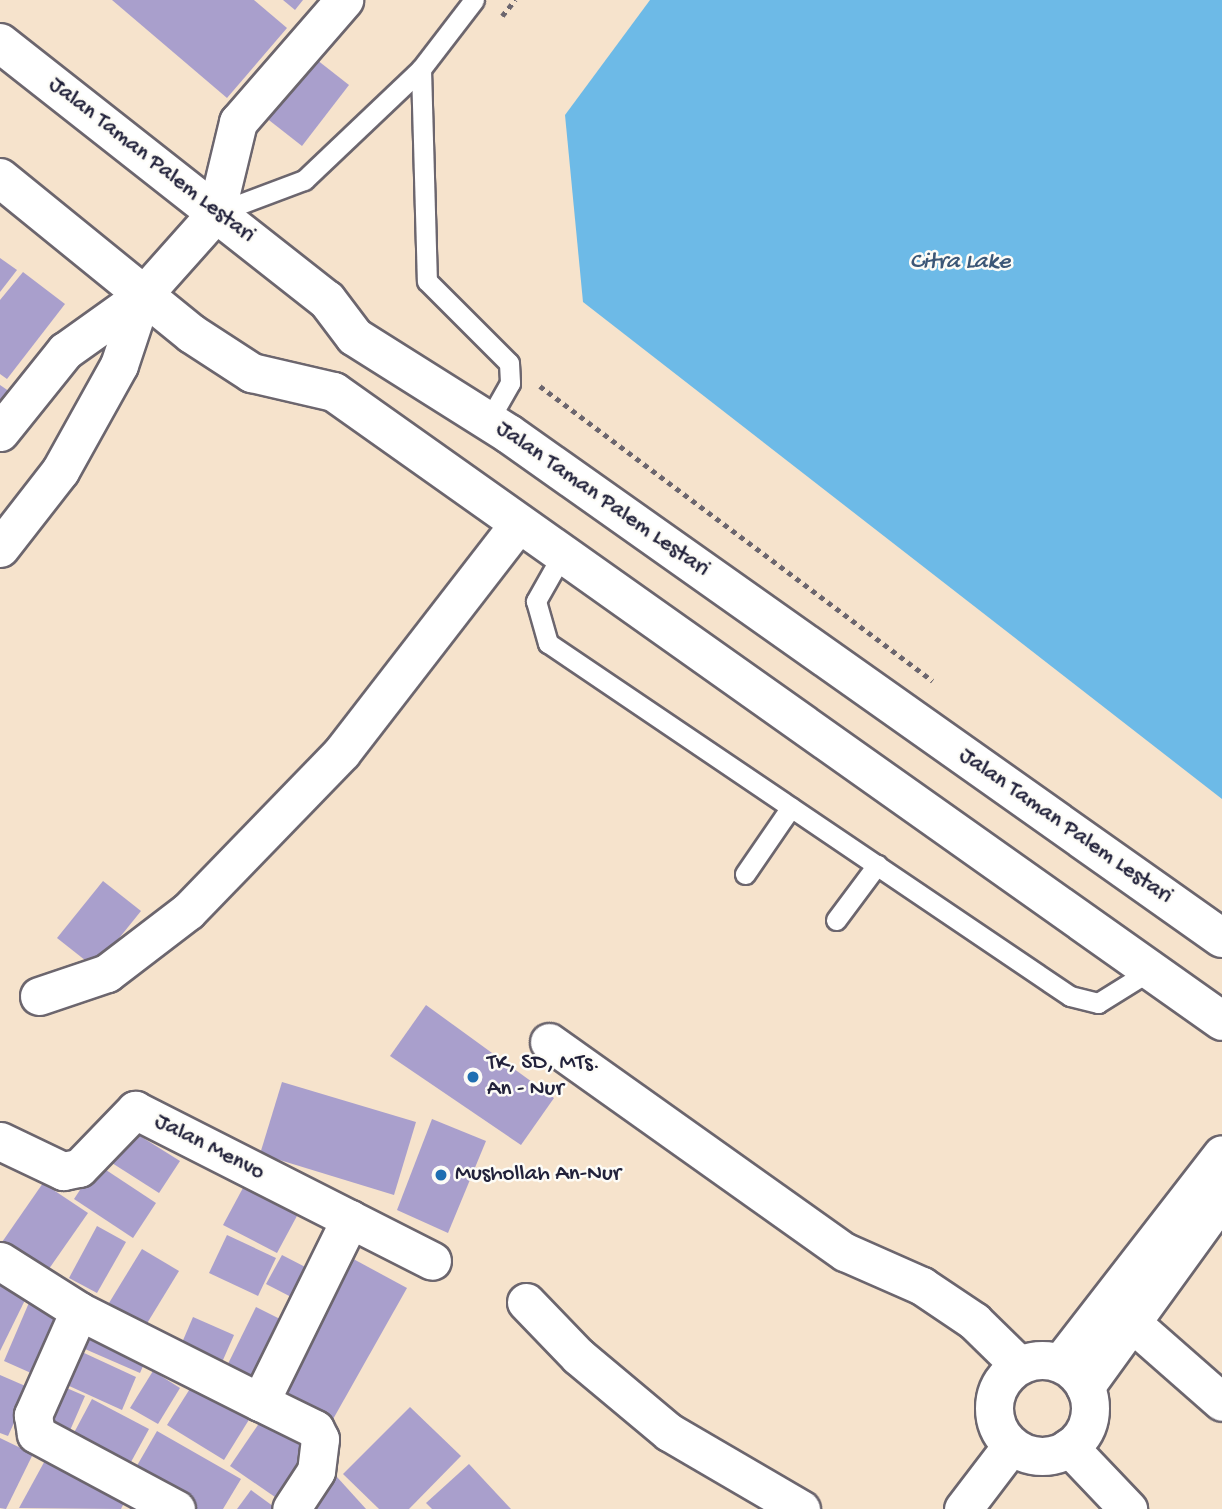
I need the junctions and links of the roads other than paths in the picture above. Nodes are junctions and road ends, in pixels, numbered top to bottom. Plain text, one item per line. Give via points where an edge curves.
1 (344, 0) edge
2 (474, 0) edge
3 (0, 43) edge
4 (421, 69) junction
5 (0, 178) edge
6 (216, 213) junction
7 (142, 296) junction
8 (489, 420) junction
9 (0, 432) edge
10 (518, 524) junction
11 (0, 548) edge
12 (562, 555) junction
13 (791, 807) junction
14 (877, 865) junction
15 (745, 874) dead end
16 (836, 920) dead end
17 (1222, 938) edge
18 (1151, 970) junction
19 (39, 996) dead end
20 (1222, 1021) edge
21 (549, 1042) dead end
22 (0, 1141) edge
23 (1222, 1154) edge
24 (1222, 1199) edge
25 (350, 1219) junction
26 (0, 1261) edge
27 (432, 1261) dead end
28 (526, 1302) dead end
29 (79, 1311) junction
30 (1131, 1322) junction
31 (1019, 1365) junction
32 (1072, 1375) junction
33 (260, 1402) junction
34 (1222, 1402) edge
35 (1011, 1446) junction
36 (1069, 1447) junction
37 (176, 1509) edge
38 (290, 1509) edge
39 (801, 1509) edge
40 (963, 1509) edge
41 (1128, 1509) edge

1 - 6 street via 238,122
2 - 4 lane
3 - 6 street, Jalan Taman Palem Lestari
4 - 6 lane via 304,180
4 - 8 lane via 427,282 509,363 510,383
5 - 7 street
6 - 7 street
6 - 8 street, Jalan Taman Palem Lestari via 327,300 355,337
7 - 9 street via 65,351
7 - 10 street via 252,373 334,392
7 - 11 street via 119,365 67,459
8 - 17 street, Jalan Taman Palem Lestari
10 - 12 street
10 - 19 street via 342,751 188,911 107,973
12 - 13 lane via 536,601 548,643
12 - 18 street
13 - 14 lane
13 - 15 lane
14 - 16 lane
14 - 18 lane via 1070,996 1098,1003
18 - 20 street
21 - 31 street via 845,1252 922,1286 974,1321
22 - 25 street, Jalan Menvo via 63,1171 79,1168 135,1111
23 - 32 street
24 - 30 street
25 - 27 street, Jalan Menvo
25 - 33 street
26 - 29 street
28 - 39 street via 578,1356 669,1432
29 - 33 street
29 - 37 street via 33,1415 36,1434
30 - 32 street
30 - 34 street
31 - 32 street
31 - 35 street via 1001,1381 993,1404 997,1427
32 - 36 street via 1088,1420
33 - 38 street via 315,1429 320,1439 316,1471
35 - 36 street via 1030,1455
35 - 40 street
36 - 41 street

